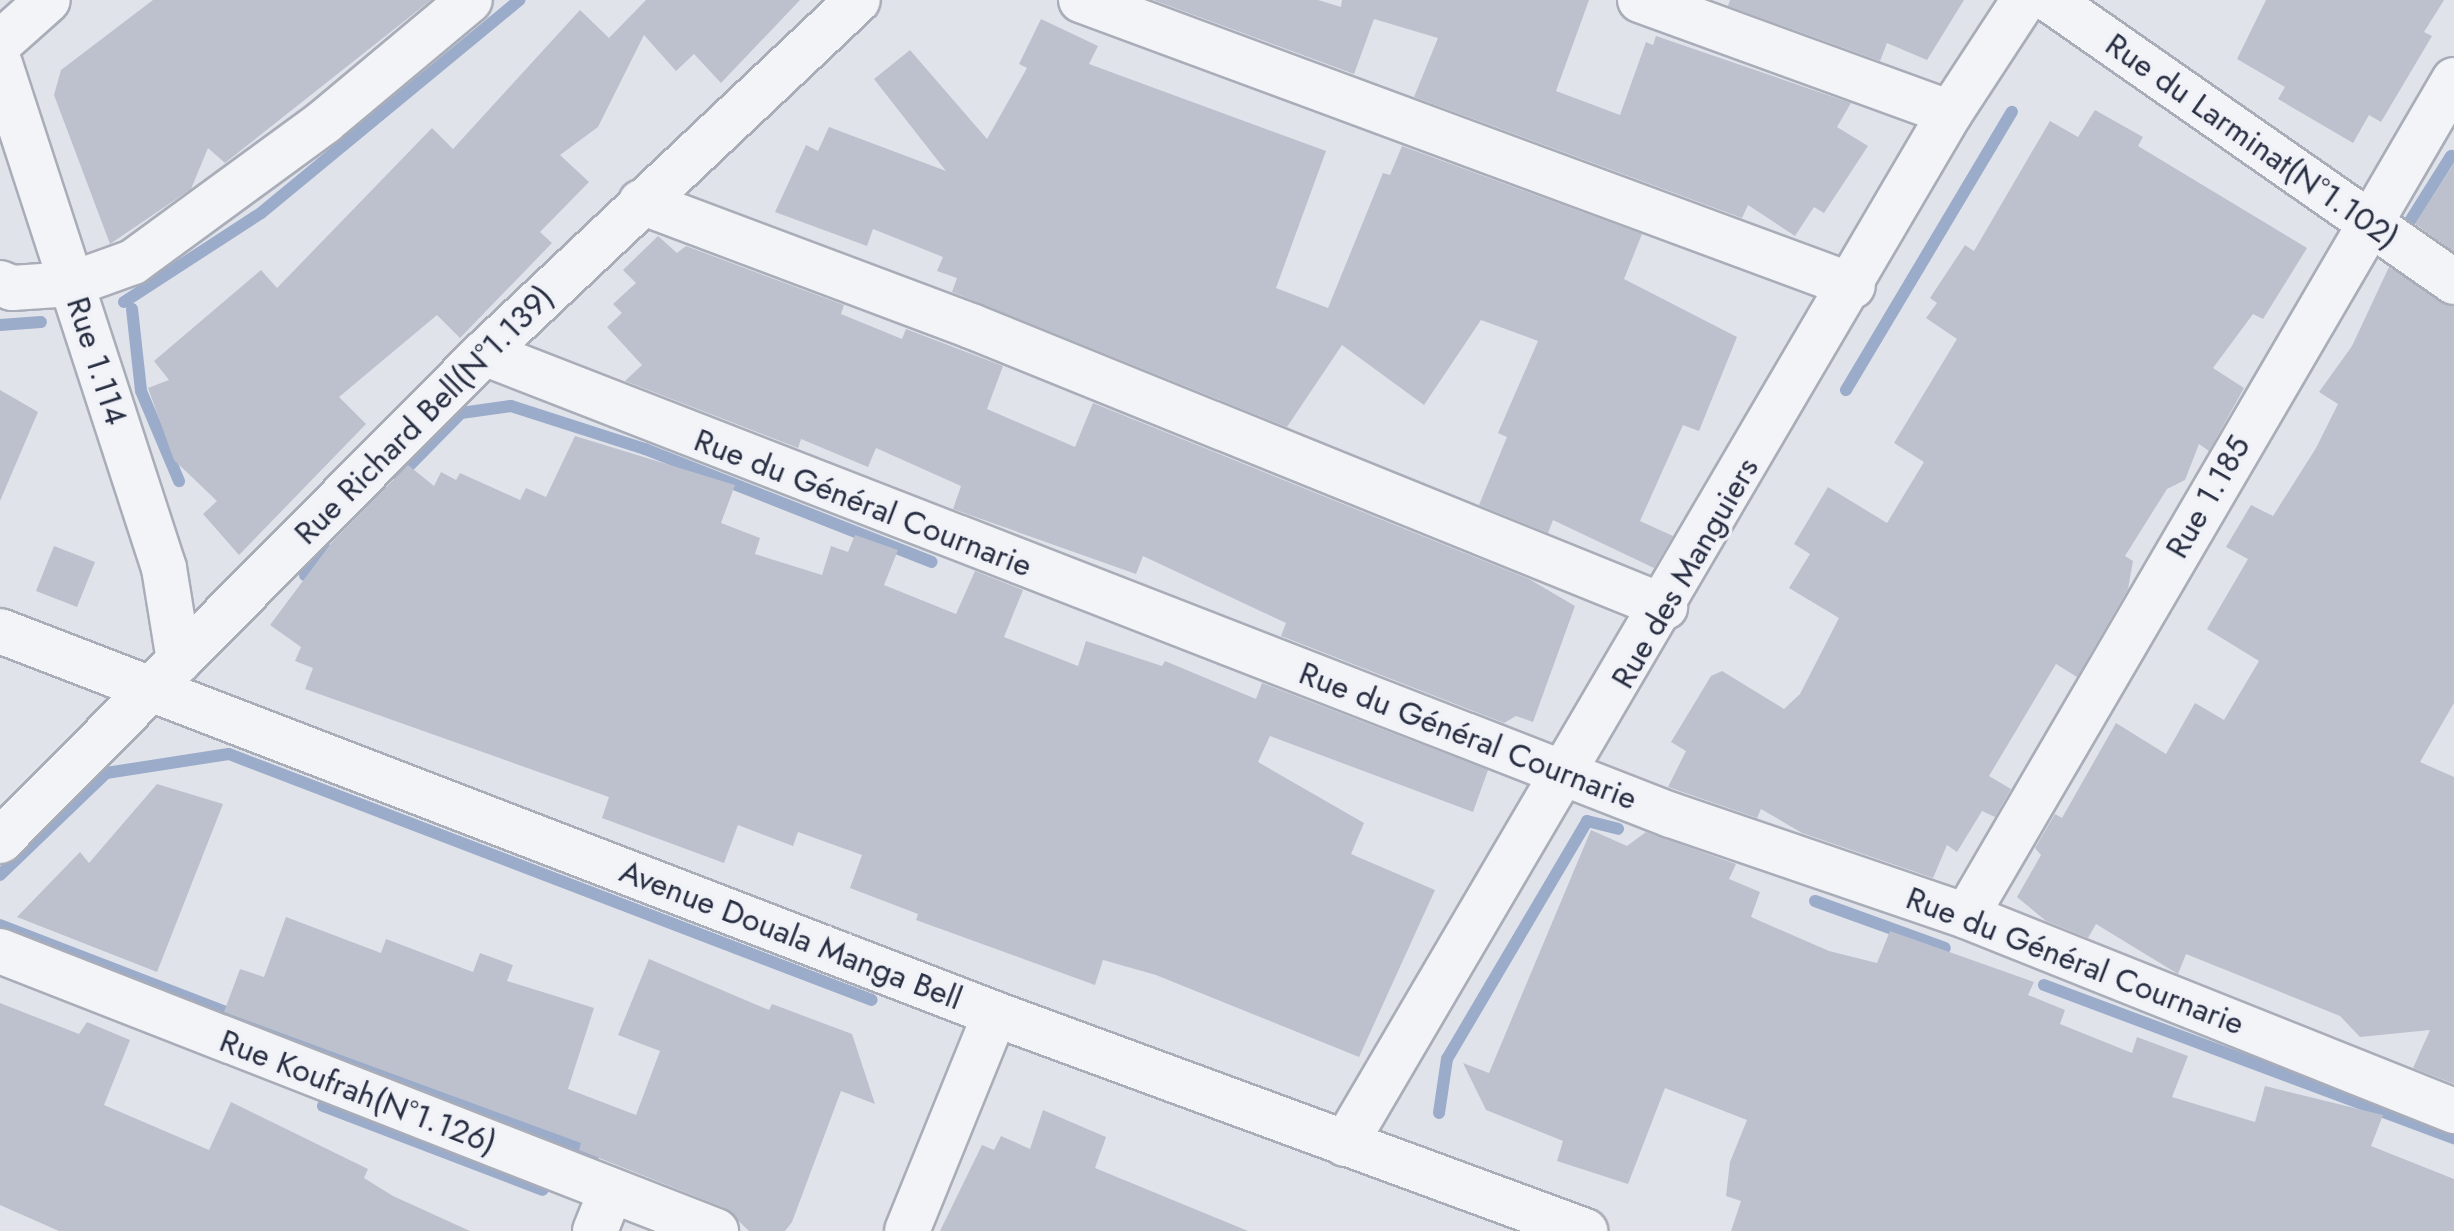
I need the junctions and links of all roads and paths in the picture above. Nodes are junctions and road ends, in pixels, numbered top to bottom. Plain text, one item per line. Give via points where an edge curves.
1 (48, 0) edge
2 (470, 0) edge
3 (858, 0) edge
4 (1081, 0) edge
5 (1640, 0) edge
6 (2024, 0) edge
7 (2050, 0) edge
8 (0, 43) edge
9 (0, 64) edge
10 (2454, 80) edge
11 (1950, 113) junction
12 (641, 202) junction
13 (2367, 223) junction
14 (2454, 282) edge
15 (0, 283) edge
16 (72, 284) junction
17 (1853, 286) junction
18 (484, 353) junction
19 (1665, 607) junction
20 (0, 631) edge
21 (166, 674) junction
22 (1569, 773) junction
23 (0, 841) edge
24 (1966, 916) junction
25 (0, 951) edge
26 (995, 1014) junction
27 (2454, 1111) edge
28 (1345, 1144) junction
29 (611, 1191) junction
30 (595, 1231) edge
31 (716, 1231) edge
32 (907, 1231) edge
33 (1585, 1231) edge

1 - 8 street
2 - 16 street via 324,122 133,262
3 - 12 street, Rue Richard Bell(N°1.139)
4 - 17 street
5 - 11 street
6 - 11 street, Rue des Manguiers
7 - 13 street, Rue du Larminat(N°1.102)
9 - 16 street, Rue 1.114
10 - 13 street, Rue 1.185
11 - 17 street, Rue des Manguiers
12 - 18 street, Rue Richard Bell(N°1.139)
12 - 19 street via 971,326
13 - 14 street, Rue du Larminat(N°1.102)
13 - 24 street, Rue 1.185
15 - 16 street
16 - 21 street, Rue 1.114 via 164,568
17 - 19 street, Rue des Manguiers
18 - 21 street, Rue Richard Bell(N°1.139)
18 - 22 street, Rue du Général Cournarie
19 - 22 street, Rue des Manguiers
20 - 21 street, Avenue Douala Manga Bell
21 - 23 street, Rue Richard Bell(N°1.139)
21 - 26 street, Avenue Douala Manga Bell
22 - 24 street, Rue du Général Cournarie
22 - 28 street, Rue des Manguiers
24 - 27 street, Rue du Général Cournarie
25 - 29 street, Rue Koufrah(N°1.126)
26 - 28 street, Avenue Douala Manga Bell
26 - 32 street
28 - 33 street, Avenue Douala Manga Bell
29 - 30 street
29 - 31 street, Rue Koufrah(N°1.126)

